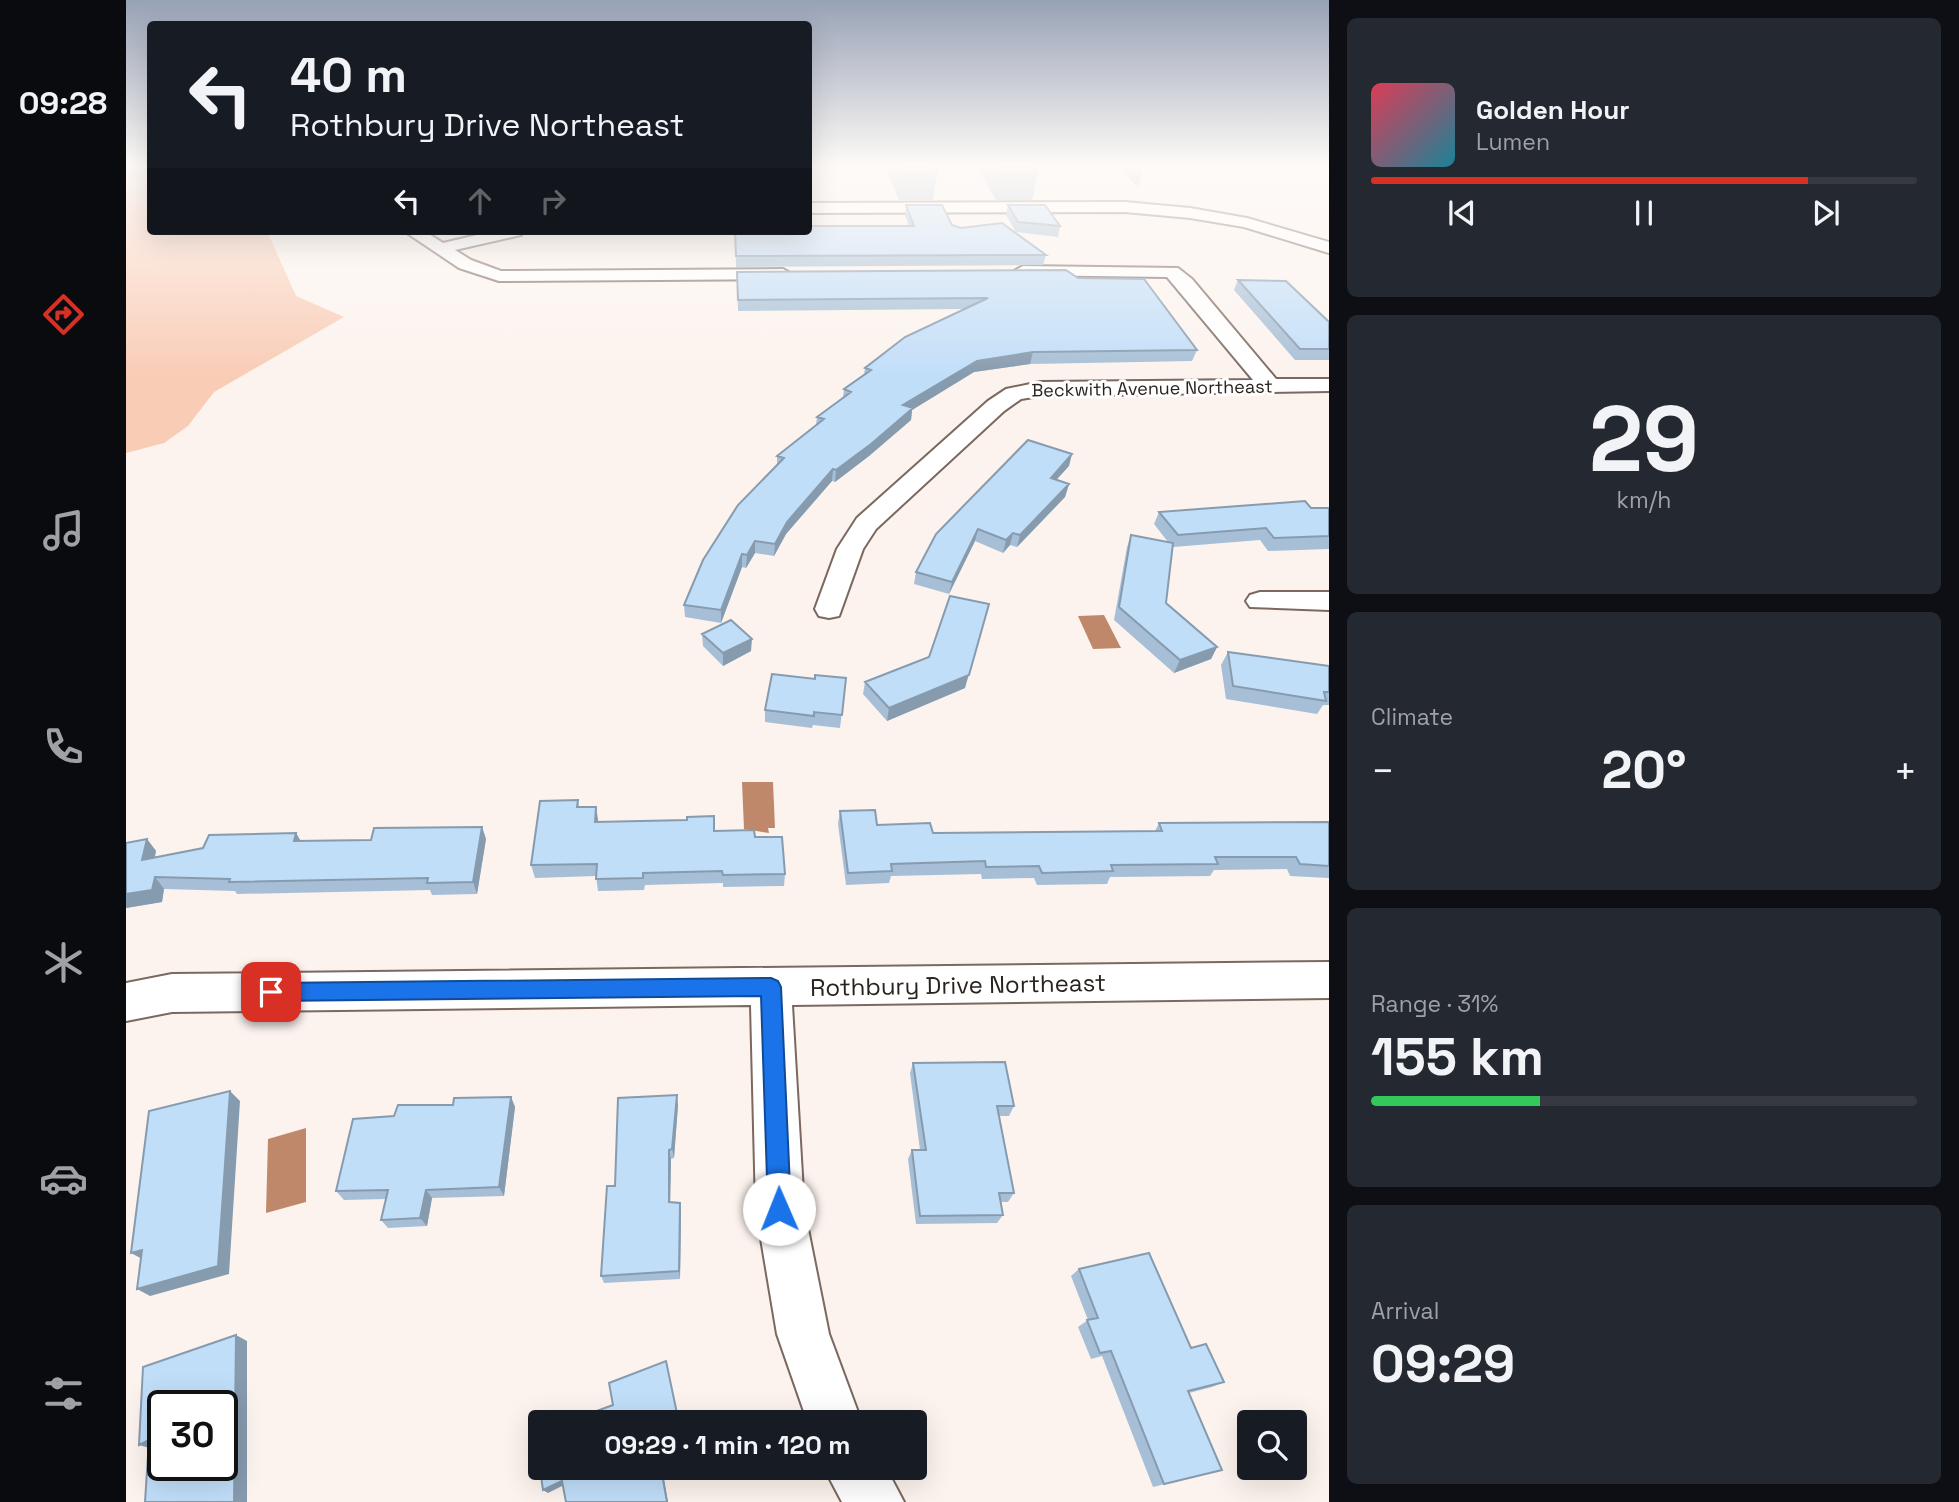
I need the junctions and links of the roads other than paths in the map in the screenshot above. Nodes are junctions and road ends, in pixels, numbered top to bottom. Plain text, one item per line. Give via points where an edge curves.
1 (421, 237) edge
2 (489, 237) edge
3 (1293, 237) edge
4 (1329, 248) edge
5 (439, 249) junction
6 (1001, 271) edge
7 (801, 274) edge
8 (1269, 385) junction
9 (1329, 385) edge
10 (1260, 601) dead end
11 (1329, 601) edge
12 (830, 609) dead end
13 (1329, 980) edge
14 (771, 987) junction
15 (126, 1002) edge
16 (830, 1410) edge
17 (860, 1480) edge
18 (875, 1502) edge

1 - 5 street
2 - 5 street
3 - 4 street
5 - 7 street via 499,276
6 - 8 street via 1172,272
8 - 9 street, Beckwith Avenue Northeast
8 - 12 street, Beckwith Avenue Northeast via 1061,388 1014,394 866,524 850,549
10 - 11 street
13 - 14 street, Rothbury Drive Northeast
14 - 15 street, Rothbury Drive Northeast via 172,993
14 - 16 street via 779,1209 803,1334
17 - 18 street

